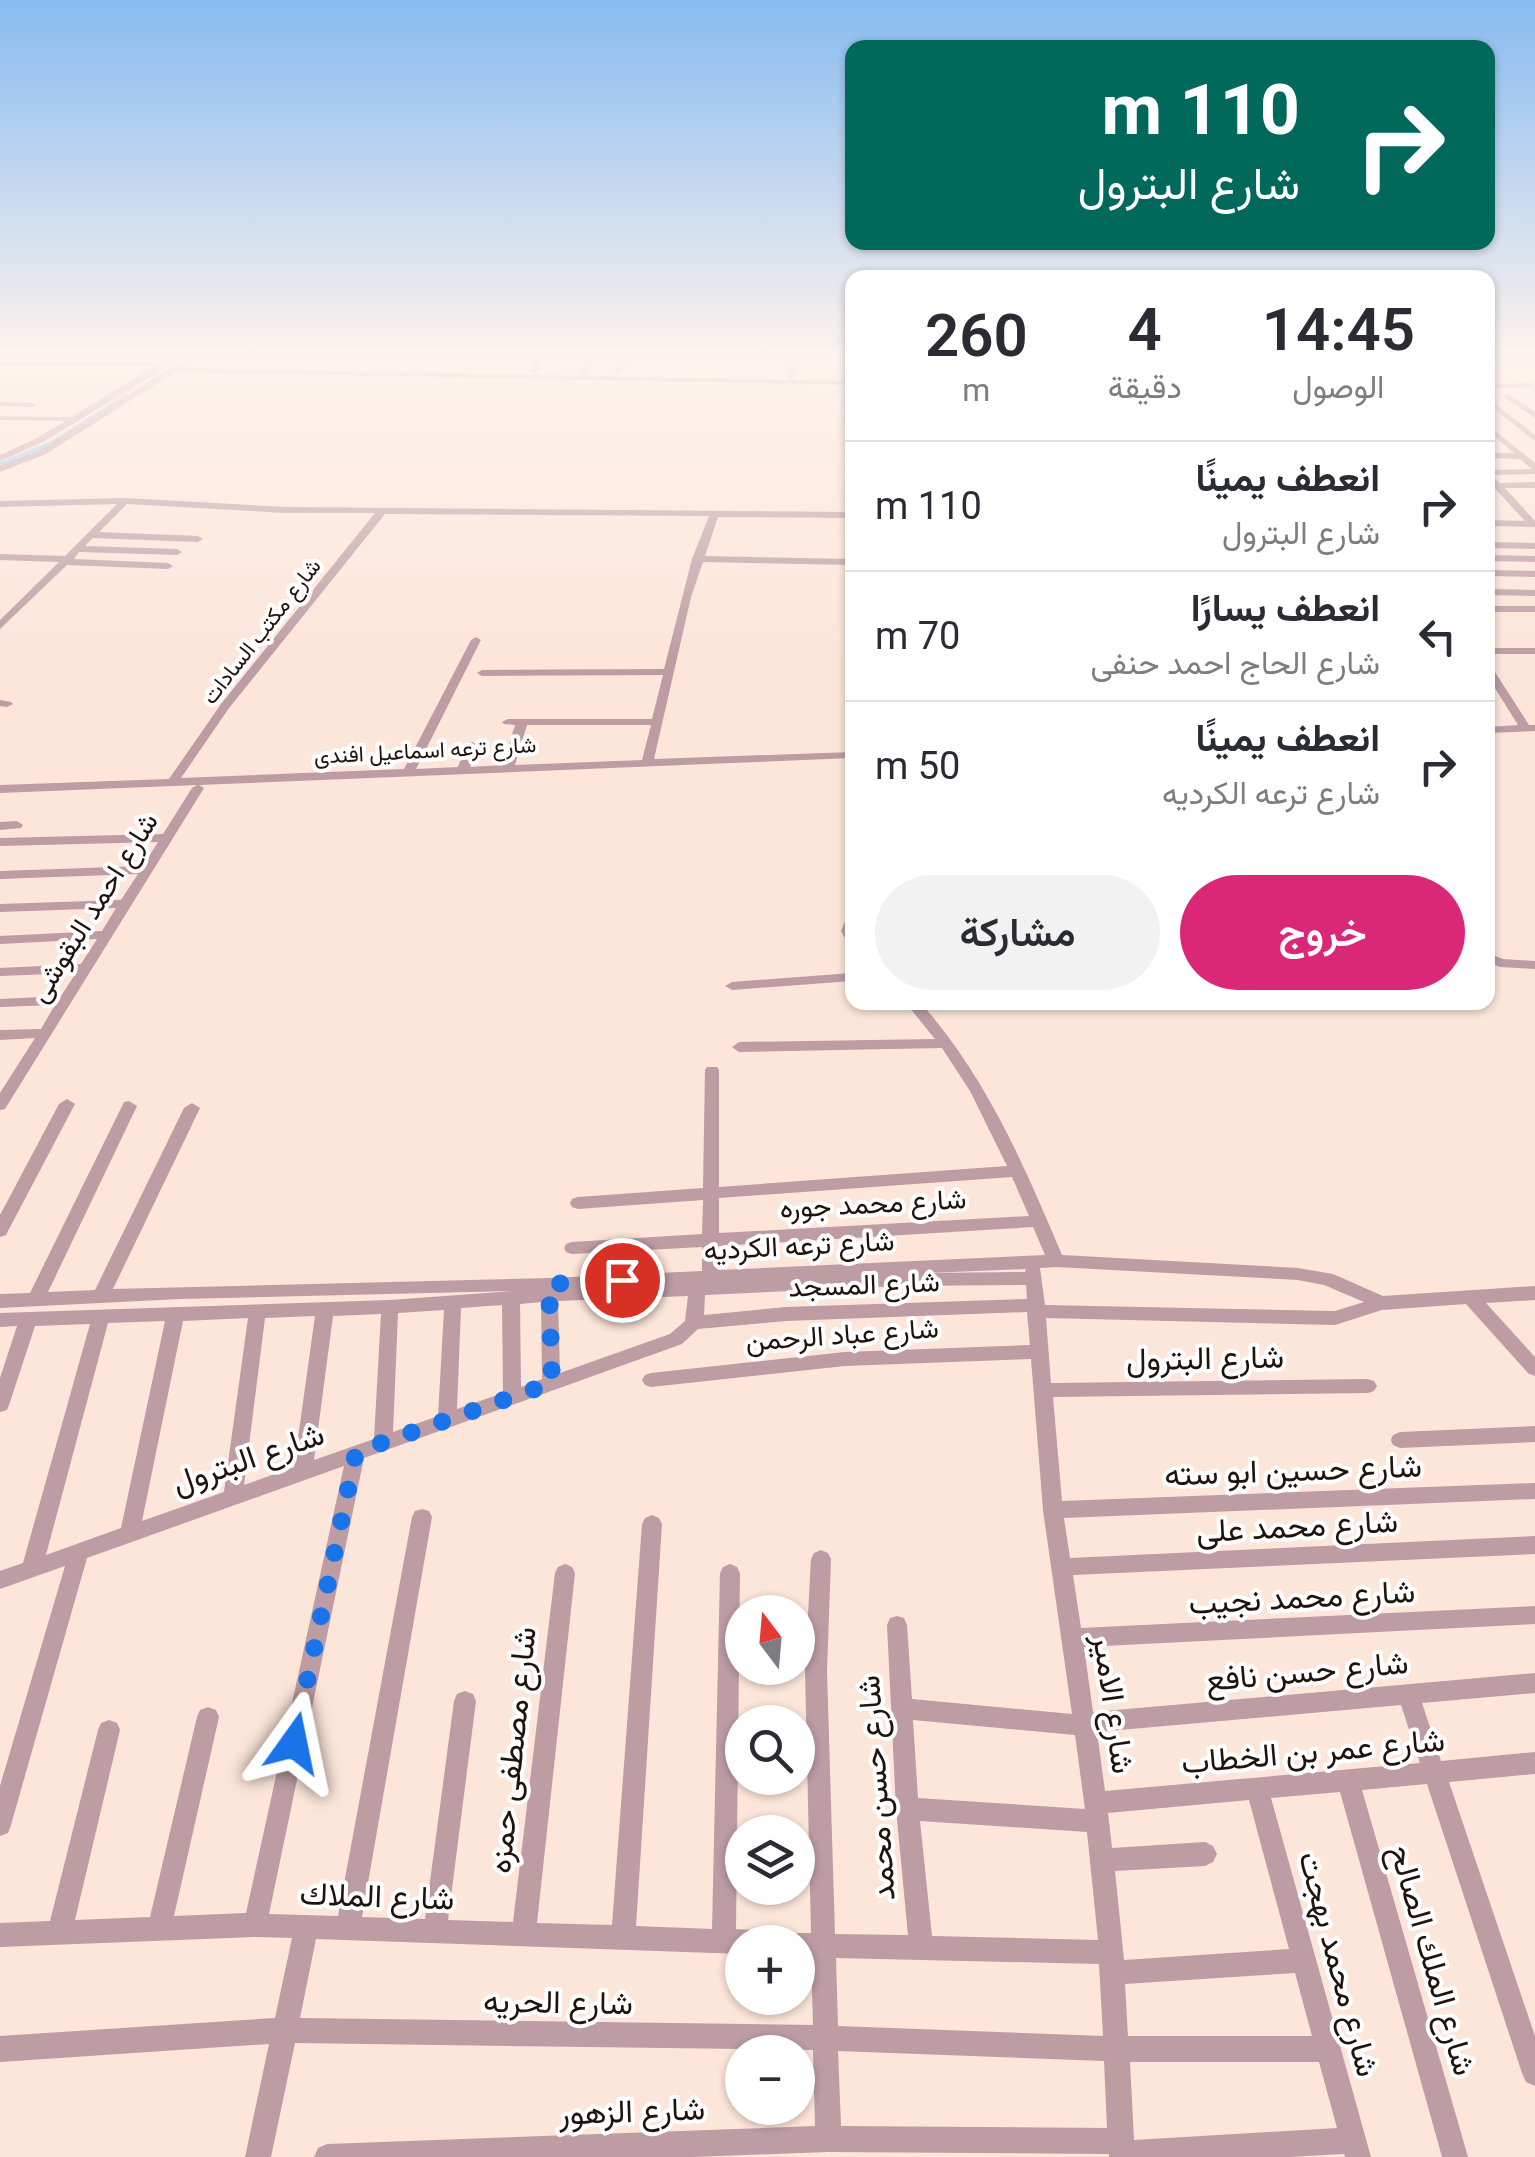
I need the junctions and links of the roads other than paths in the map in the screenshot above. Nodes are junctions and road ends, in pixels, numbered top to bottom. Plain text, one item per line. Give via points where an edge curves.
1 (26, 459) edge
2 (0, 469) edge
3 (1535, 469) edge
4 (1495, 473) edge
5 (1495, 482) edge
6 (1498, 486) junction
7 (1535, 486) edge
8 (124, 500) junction
9 (0, 504) edge
10 (1518, 508) junction
11 (1535, 508) edge
12 (383, 510) junction
13 (715, 512) junction
14 (845, 515) edge
15 (1495, 523) edge
16 (1534, 524) edge
17 (92, 536) junction
18 (198, 539) dead end
19 (1495, 545) edge
20 (1535, 546) edge
21 (79, 549) junction
22 (176, 552) dead end
23 (0, 557) edge
24 (1495, 558) edge
25 (696, 559) junction
26 (1535, 559) edge
27 (68, 561) junction
28 (845, 562) edge
29 (168, 566) dead end
30 (1495, 573) edge
31 (1535, 574) edge
32 (1495, 592) edge
33 (1535, 593) edge
34 (1495, 608) edge
35 (1535, 609) edge
36 (0, 626) edge
37 (1512, 635) dead end
38 (476, 640) dead end
39 (1495, 650) edge
40 (1529, 650) edge
41 (669, 672) junction
42 (482, 673) dead end
43 (1495, 678) edge
44 (508, 722) dead end
45 (522, 722) junction
46 (658, 722) junction
47 (1530, 728) edge
48 (1495, 730) edge
49 (472, 745) dead end
50 (845, 758) edge
51 (845, 758) edge
52 (648, 760) junction
53 (509, 766) junction
54 (464, 768) junction
55 (410, 770) junction
56 (174, 780) junction
57 (268, 781) junction
58 (198, 788) junction
59 (0, 792) edge
60 (18, 825) dead end
61 (0, 826) edge
62 (165, 838) junction
63 (0, 842) edge
64 (145, 870) junction
65 (0, 875) edge
66 (124, 904) junction
67 (0, 908) edge
68 (104, 935) junction
69 (0, 940) edge
70 (1495, 960) edge
71 (1535, 965) edge
72 (83, 968) junction
73 (0, 972) edge
74 (845, 978) edge
75 (732, 986) dead end
76 (64, 1000) junction
77 (0, 1002) edge
78 (919, 1010) edge
79 (43, 1033) junction
80 (0, 1035) edge
81 (946, 1043) junction
82 (739, 1047) dead end
83 (712, 1070) dead end
84 (18, 1072) junction
85 (0, 1073) edge
86 (67, 1104) dead end
87 (0, 1105) edge
88 (129, 1106) dead end
89 (192, 1108) dead end
90 (1017, 1171) junction
91 (711, 1194) junction
92 (578, 1203) dead end
93 (1039, 1221) junction
94 (0, 1231) edge
95 (710, 1240) junction
96 (572, 1248) dead end
97 (1040, 1267) junction
98 (700, 1281) junction
99 (550, 1290) junction
100 (1535, 1294) edge
101 (101, 1296) junction
102 (1470, 1297) junction
103 (511, 1298) junction
104 (36, 1299) junction
105 (0, 1301) edge
106 (453, 1303) junction
107 (1382, 1303) junction
108 (390, 1308) junction
109 (1035, 1308) junction
110 (326, 1310) junction
111 (257, 1313) junction
112 (175, 1316) junction
113 (29, 1318) junction
114 (101, 1318) junction
115 (0, 1320) edge
116 (696, 1322) junction
117 (1039, 1352) junction
118 (1535, 1369) edge
119 (651, 1380) dead end
120 (552, 1383) junction
121 (1368, 1386) dead end
122 (1042, 1390) junction
123 (512, 1397) junction
124 (0, 1405) edge
125 (446, 1420) junction
126 (1535, 1434) edge
127 (1400, 1440) dead end
128 (383, 1442) junction
129 (356, 1452) junction
130 (303, 1470) junction
131 (1535, 1491) edge
132 (233, 1496) junction
133 (1052, 1510) junction
134 (422, 1517) dead end
135 (652, 1524) dead end
136 (130, 1532) junction
137 (1535, 1544) edge
138 (78, 1551) junction
139 (821, 1559) dead end
140 (1061, 1567) junction
141 (32, 1568) junction
142 (565, 1573) dead end
143 (730, 1573) dead end
144 (0, 1580) edge
145 (1534, 1618) edge
146 (897, 1625) dead end
147 (1072, 1638) junction
148 (1535, 1683) edge
149 (1408, 1694) junction
150 (465, 1701) dead end
151 (900, 1708) junction
152 (208, 1717) dead end
153 (1086, 1724) junction
154 (109, 1730) dead end
155 (1535, 1763) edge
156 (1437, 1772) junction
157 (1348, 1780) junction
158 (1257, 1788) junction
159 (907, 1809) junction
160 (1096, 1812) junction
161 (0, 1825) edge
162 (1205, 1854) dead end
163 (1102, 1860) junction
164 (255, 1925) junction
165 (307, 1926) junction
166 (158, 1928) junction
167 (348, 1928) junction
168 (60, 1930) junction
169 (435, 1930) junction
170 (524, 1934) junction
171 (0, 1935) edge
172 (624, 1937) junction
173 (724, 1941) joint
174 (815, 1946) edge
175 (824, 1946) junction
176 (921, 1947) junction
177 (1304, 1960) junction
178 (1111, 1963) junction
179 (285, 2030) junction
180 (826, 2038) junction
181 (0, 2048) edge
182 (1116, 2049) junction
183 (1328, 2049) junction
184 (1535, 2072) edge
185 (828, 2139) junction
186 (1356, 2148) edge
187 (1122, 2150) edge
188 (258, 2157) edge
189 (326, 2157) edge
190 (1456, 2157) edge

1 - 2 street
3 - 4 street
5 - 6 street
6 - 7 street
6 - 10 street
8 - 9 street
8 - 12 street
8 - 17 street
10 - 11 street
10 - 16 street
12 - 13 street
12 - 56 street, شارع مكتب السادات
13 - 14 street
13 - 25 street
15 - 16 street
17 - 18 street
17 - 21 street
19 - 20 street
21 - 22 street
21 - 27 street
23 - 27 street
24 - 26 street
25 - 28 street
25 - 41 street
27 - 29 street
27 - 36 street
30 - 31 street
32 - 33 street
34 - 35 street
37 - 40 street
38 - 55 street
39 - 40 street
41 - 42 street
41 - 46 street
43 - 47 street
44 - 45 street
45 - 46 street
45 - 53 street
46 - 52 street
47 - 48 street
49 - 54 street
50 - 52 street, شارع ترعه اسماعيل افندى
51 - 57 street, شارع ترعه اسماعيل افندى
52 - 53 street, شارع ترعه اسماعيل افندى
53 - 54 street, شارع ترعه اسماعيل افندى
54 - 55 street, شارع ترعه اسماعيل افندى
55 - 57 street, شارع ترعه اسماعيل افندى
56 - 57 street, شارع ترعه اسماعيل افندى
56 - 59 street, شارع ترعه اسماعيل افندى
57 - 58 street, شارع ترعه اسماعيل افندى
58 - 59 street, شارع ترعه اسماعيل افندى
58 - 62 street, شارع احمد البقوشى
60 - 61 street
62 - 63 street
62 - 64 street, شارع احمد البقوشى
64 - 65 street
64 - 66 street, شارع احمد البقوشى
66 - 67 street
66 - 68 street, شارع احمد البقوشى
68 - 69 street
68 - 72 street, شارع احمد البقوشى
70 - 71 street
72 - 73 street
72 - 76 street, شارع احمد البقوشى
74 - 75 street
76 - 77 street
76 - 79 street, شارع احمد البقوشى
78 - 81 street, شارع الامير
79 - 80 street
79 - 84 street, شارع احمد البقوشى
81 - 82 street
81 - 90 street, شارع الامير
83 - 91 street
84 - 85 street
84 - 87 street, شارع احمد البقوشى
86 - 94 street
88 - 104 street
89 - 101 street
90 - 91 street
90 - 93 street, شارع الامير
91 - 92 street
91 - 95 street
93 - 95 street, شارع محمد جوره
93 - 97 street, شارع الامير
95 - 96 street, شارع محمد جوره
95 - 98 street
97 - 98 street, شارع ترعه الكرديه
97 - 107 street, شارع ترعه الكرديه via 1298,1274
97 - 109 street, شارع الامير
98 - 99 street, شارع ترعه الكرديه
98 - 116 street
99 - 101 street, شارع ترعه الكرديه
99 - 103 street, شارع ترعه الكرديه
99 - 120 street
100 - 102 street, شارع ترعه الكرديه
101 - 104 street, شارع ترعه الكرديه
102 - 107 street, شارع ترعه الكرديه
102 - 118 street
103 - 106 street, شارع ترعه الكرديه
103 - 123 street
104 - 105 street, شارع ترعه الكرديه
106 - 108 street, شارع ترعه الكرديه
106 - 125 street
107 - 109 street, شارع المسجد via 1335,1318
108 - 110 street, شارع ترعه الكرديه
108 - 128 street
109 - 116 street, شارع المسجد
109 - 117 street, شارع الامير
110 - 111 street, شارع ترعه الكرديه
110 - 130 street
111 - 112 street, شارع ترعه الكرديه
111 - 132 street
112 - 114 street, شارع ترعه الكرديه
112 - 136 street
113 - 114 street, شارع ترعه الكرديه
113 - 115 street, شارع ترعه الكرديه
113 - 124 street
114 - 141 street
116 - 120 street, شارع البترول via 676,1339
117 - 119 street, شارع عباد الرحمن via 845,1359
117 - 122 street, شارع الامير
120 - 123 street, شارع البترول
121 - 122 street, شارع البترول
122 - 133 street, شارع الامير
123 - 125 street, شارع البترول
125 - 128 street, شارع البترول
126 - 127 street
128 - 129 street, شارع البترول
129 - 130 street, شارع البترول
129 - 164 street
130 - 132 street, شارع البترول
131 - 133 street, شارع حسين ابو سته
132 - 136 street, شارع البترول
133 - 140 street, شارع الامير
134 - 167 street
135 - 172 street
136 - 138 street, شارع البترول
137 - 140 street, شارع محمد على
138 - 141 street, شارع البترول
138 - 161 street
139 - 175 street via 816,1671
140 - 147 street, شارع الامير
141 - 144 street, شارع البترول
142 - 170 street, شارع مصطفى حمزه
143 - 173 street
145 - 147 street, شارع محمد نجيب
146 - 151 street, شارع حسن محمد
147 - 153 street, شارع الامير
148 - 149 street, شارع حسن نافع
149 - 153 street, شارع حسن نافع
149 - 156 street
150 - 169 street
151 - 153 street, شارع حسن نافع
151 - 159 street, شارع حسن محمد
152 - 166 street
153 - 160 street, شارع الامير
154 - 168 street
155 - 156 street, شارع عمر بن الخطاب
156 - 157 street, شارع عمر بن الخطاب
156 - 184 street
157 - 158 street, شارع عمر بن الخطاب
157 - 190 street, شارع الملك الصالح
158 - 160 street, شارع عمر بن الخطاب
158 - 177 street, شارع محمد بهجت
159 - 160 street, شارع عمر بن الخطاب
159 - 176 street, شارع حسن محمد
160 - 163 street, شارع الامير
162 - 163 street
163 - 178 street, شارع الامير
164 - 165 street, شارع الملاك
164 - 166 street, شارع الملاك
165 - 167 street, شارع الملاك
165 - 179 street
166 - 168 street, شارع الملاك
167 - 169 street, شارع الملاك
168 - 171 street, شارع الملاك
169 - 170 street, شارع الملاك
170 - 172 street, شارع الملاك
172 - 173 street, شارع الملاك
174 - 175 street
175 - 176 street
175 - 180 street
176 - 178 street
177 - 178 street
177 - 183 street, شارع محمد بهجت
178 - 182 street, شارع الامير
179 - 180 street, شارع الحريه
179 - 181 street, شارع الحريه
179 - 188 street
180 - 182 street, شارع الحريه
180 - 185 street
182 - 183 street, شارع الحريه
182 - 187 street, شارع الامير
183 - 186 street, شارع محمد بهجت
185 - 187 street, شارع الزهور
185 - 189 street, شارع الزهور
186 - 187 street, شارع الزهور

